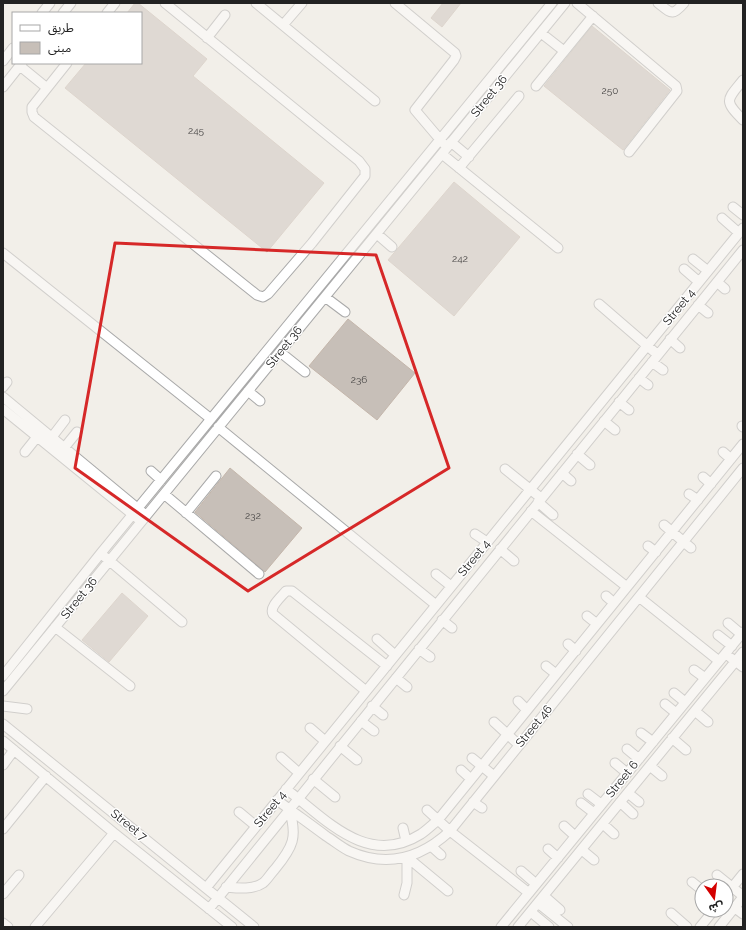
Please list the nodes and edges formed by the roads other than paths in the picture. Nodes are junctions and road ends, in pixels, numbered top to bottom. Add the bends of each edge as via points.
1 (50, 3) edge
2 (72, 3) edge
3 (115, 3) edge
4 (165, 3) edge
5 (256, 3) edge
6 (302, 3) edge
7 (395, 3) edge
8 (552, 3) edge
9 (577, 3) edge
10 (658, 3) edge
11 (684, 3) edge
12 (563, 4) edge
13 (43, 12) edge
14 (64, 12) edge
15 (108, 12) edge
16 (225, 15) dead end
17 (593, 16) junction
18 (283, 26) junction
19 (541, 33) junction
20 (207, 38) junction
21 (12, 49) edge
22 (564, 51) junction
23 (3, 61) edge
24 (21, 64) edge
25 (65, 64) edge
26 (3, 65) edge
27 (12, 75) junction
28 (743, 80) edge
29 (536, 86) dead end
30 (3, 87) edge
31 (47, 88) junction
32 (519, 96) dead end
33 (375, 101) dead end
34 (743, 120) edge
35 (440, 140) junction
36 (447, 148) junction
37 (629, 152) dead end
38 (469, 157) junction
39 (459, 168) junction
40 (733, 207) dead end
41 (743, 215) edge
42 (722, 218) dead end
43 (741, 230) edge
44 (377, 234) junction
45 (392, 247) dead end
46 (558, 248) dead end
47 (3, 253) edge
48 (742, 253) edge
49 (693, 259) dead end
50 (684, 269) dead end
51 (708, 271) junction
52 (699, 282) junction
53 (716, 282) junction
54 (725, 289) dead end
55 (325, 297) junction
56 (599, 304) dead end
57 (698, 305) junction
58 (345, 312) dead end
59 (708, 313) dead end
60 (670, 339) junction
61 (647, 346) junction
62 (680, 348) dead end
63 (280, 352) junction
64 (655, 358) junction
65 (663, 370) dead end
66 (305, 372) dead end
67 (639, 378) junction
68 (648, 385) dead end
69 (248, 391) junction
70 (3, 397) edge
71 (260, 402) dead end
72 (619, 402) junction
73 (3, 409) edge
74 (629, 410) dead end
75 (65, 420) dead end
76 (211, 420) junction
77 (587, 420) junction
78 (604, 421) junction
79 (31, 426) junction
80 (218, 427) junction
81 (598, 429) junction
82 (615, 430) dead end
83 (77, 432) dead end
84 (37, 437) junction
85 (52, 438) junction
86 (743, 444) edge
87 (64, 448) junction
88 (25, 452) dead end
89 (722, 452) dead end
90 (577, 454) junction
91 (729, 462) junction
92 (590, 464) dead end
93 (505, 469) dead end
94 (151, 471) dead end
95 (562, 473) junction
96 (740, 475) edge
97 (216, 476) dead end
98 (703, 477) dead end
99 (161, 480) junction
100 (571, 481) dead end
101 (711, 484) junction
102 (530, 489) junction
103 (164, 494) junction
104 (687, 497) dead end
105 (540, 500) junction
106 (715, 502) junction
107 (695, 503) junction
108 (723, 508) dead end
109 (531, 511) junction
110 (135, 512) junction
111 (186, 513) junction
112 (553, 515) dead end
113 (705, 515) junction
114 (144, 519) junction
115 (712, 522) dead end
116 (664, 526) dead end
117 (672, 532) junction
118 (475, 534) dead end
119 (487, 542) junction
120 (684, 542) junction
121 (648, 546) dead end
122 (691, 548) dead end
123 (500, 549) junction
124 (656, 552) junction
125 (101, 553) junction
126 (110, 561) junction
127 (514, 561) dead end
128 (626, 573) dead end
129 (259, 574) dead end
130 (436, 574) dead end
131 (458, 578) junction
132 (633, 580) junction
133 (451, 586) junction
134 (469, 587) junction
135 (627, 588) junction
136 (606, 596) dead end
137 (639, 597) junction
138 (614, 602) junction
139 (436, 605) junction
140 (586, 616) dead end
141 (442, 620) junction
142 (182, 622) dead end
143 (728, 623) dead end
144 (597, 624) junction
145 (55, 627) junction
146 (452, 628) dead end
147 (742, 633) edge
148 (588, 635) junction
149 (718, 635) dead end
150 (377, 639) dead end
151 (568, 644) dead end
152 (600, 645) junction
153 (732, 646) junction
154 (419, 649) junction
155 (576, 650) junction
156 (743, 652) edge
157 (725, 653) junction
158 (395, 655) junction
159 (430, 657) dead end
160 (719, 661) junction
161 (735, 661) junction
162 (386, 666) junction
163 (546, 666) dead end
164 (743, 667) edge
165 (694, 670) dead end
166 (556, 674) junction
167 (3, 676) edge
168 (396, 678) junction
169 (705, 678) junction
170 (130, 686) dead end
171 (407, 687) dead end
172 (3, 691) edge
173 (366, 691) junction
174 (674, 693) dead end
175 (518, 701) dead end
176 (685, 702) junction
177 (665, 704) dead end
178 (3, 706) edge
179 (372, 706) junction
180 (27, 709) dead end
181 (527, 710) junction
182 (695, 711) junction
183 (676, 713) junction
184 (383, 715) dead end
185 (361, 721) junction
186 (494, 722) dead end
187 (708, 722) dead end
188 (3, 724) edge
189 (310, 728) dead end
190 (374, 731) dead end
191 (641, 732) dead end
192 (507, 735) junction
193 (672, 738) junction
194 (3, 741) edge
195 (325, 741) junction
196 (652, 742) junction
197 (519, 745) junction
198 (340, 746) junction
199 (627, 749) dead end
200 (14, 750) junction
201 (686, 750) dead end
202 (641, 756) junction
203 (281, 757) dead end
204 (472, 758) dead end
205 (357, 760) dead end
206 (615, 763) dead end
207 (652, 764) junction
208 (3, 765) edge
209 (482, 766) junction
210 (460, 770) dead end
211 (299, 773) junction
212 (627, 773) junction
213 (46, 776) junction
214 (662, 776) dead end
215 (495, 778) junction
216 (313, 779) junction
217 (471, 779) junction
218 (496, 788) dead end
219 (286, 789) junction
220 (628, 793) junction
221 (588, 794) dead end
222 (335, 797) dead end
223 (298, 798) junction
224 (277, 800) junction
225 (473, 802) junction
226 (620, 802) junction
227 (639, 802) dead end
228 (580, 803) dead end
229 (601, 804) junction
230 (482, 808) dead end
231 (289, 809) junction
232 (427, 810) dead end
233 (239, 812) dead end
234 (594, 813) junction
235 (633, 814) dead end
236 (438, 820) junction
237 (603, 824) junction
238 (256, 826) junction
239 (564, 826) dead end
240 (403, 828) dead end
241 (3, 829) edge
242 (450, 831) junction
243 (114, 833) junction
244 (614, 834) dead end
245 (575, 836) junction
246 (406, 841) junction
247 (431, 846) junction
248 (548, 849) dead end
249 (582, 850) junction
250 (441, 855) dead end
251 (406, 857) junction
252 (558, 858) junction
253 (594, 860) dead end
254 (521, 871) dead end
255 (743, 874) edge
256 (19, 875) dead end
257 (717, 875) dead end
258 (721, 878) edge
259 (536, 884) junction
260 (734, 885) edge
261 (226, 887) junction
262 (206, 888) junction
263 (734, 889) edge
264 (448, 891) dead end
265 (529, 893) junction
266 (3, 894) edge
267 (404, 895) dead end
268 (218, 897) junction
269 (743, 897) edge
270 (541, 900) junction
271 (735, 908) junction
272 (209, 909) junction
273 (560, 910) dead end
274 (531, 912) junction
275 (671, 912) dead end
276 (743, 914) edge
277 (707, 918) edge
278 (3, 923) edge
279 (8, 927) edge
280 (35, 927) edge
281 (232, 927) edge
282 (254, 927) edge
283 (501, 927) edge
284 (518, 927) edge
285 (549, 927) edge
286 (568, 927) edge
287 (687, 927) edge
288 (700, 927) edge
289 (719, 927) edge

1 - 13 street
2 - 14 street
3 - 15 street
4 - 20 street
5 - 18 street
6 - 18 street
7 - 35 street via 456,56 415,110
8 - 35 street, Street 36
9 - 17 street
10 - 11 street via 672,13
12 - 19 street, Street 36
16 - 20 street
17 - 22 street
17 - 37 street via 677,89
18 - 33 street
19 - 22 street
19 - 36 street, Street 36
20 - 31 street via 359,161 365,169 365,176 268,294 263,296 257,296 34,116 32,107
21 - 23 street
22 - 29 street
24 - 27 street
24 - 31 street
25 - 31 street
26 - 27 street
27 - 30 street
28 - 34 street via 729,97 729,101 730,106
32 - 38 street
35 - 36 street
35 - 76 street, Street 36
36 - 38 street
36 - 39 street
36 - 44 street, Street 36
38 - 39 street
39 - 46 street
40 - 41 street
42 - 43 street
43 - 51 street, Street 4
44 - 45 street
44 - 55 street, Street 36
47 - 76 street
48 - 53 street, Street 4
49 - 51 street
50 - 52 street
51 - 52 street, Street 4
52 - 61 street, Street 4
53 - 54 street
53 - 57 street, Street 4
55 - 58 street
55 - 63 street, Street 36
56 - 61 street
57 - 59 street
57 - 60 street, Street 4
60 - 62 street
60 - 64 street, Street 4
61 - 64 street
61 - 77 street, Street 4
63 - 66 street
63 - 69 street, Street 36
64 - 65 street
64 - 67 street, Street 4
67 - 68 street
67 - 72 street, Street 4
69 - 71 street
69 - 80 street, Street 36
70 - 79 street
72 - 74 street
72 - 78 street, Street 4
73 - 79 street
75 - 85 street
76 - 99 street, Street 36
77 - 81 street
77 - 102 street, Street 4
78 - 81 street, Street 4
78 - 82 street
79 - 84 street
79 - 85 street
80 - 103 street, Street 36
80 - 139 street
81 - 90 street, Street 4
83 - 87 street
84 - 88 street
84 - 110 street
85 - 87 street
86 - 91 street, Street 46
87 - 110 street
89 - 91 street
90 - 92 street
90 - 95 street, Street 4
91 - 96 street
91 - 101 street, Street 46
93 - 102 street
94 - 99 street
95 - 100 street
95 - 105 street, Street 4
96 - 106 street, Street 46
97 - 111 street
98 - 101 street
99 - 110 street, Street 36
101 - 107 street, Street 46
102 - 105 street
102 - 119 street, Street 4
103 - 111 street
103 - 114 street, Street 36
104 - 107 street
105 - 109 street, Street 4
105 - 112 street
106 - 108 street
106 - 113 street, Street 46
107 - 117 street, Street 46
109 - 123 street, Street 4
109 - 135 street
110 - 114 street
110 - 125 street, Street 36
111 - 129 street
113 - 115 street
113 - 120 street, Street 46
114 - 126 street, Street 36
116 - 117 street
117 - 120 street
117 - 124 street, Street 46
118 - 119 street
119 - 131 street, Street 4
120 - 122 street
120 - 137 street, Street 46 via 657,580
121 - 124 street
123 - 127 street
123 - 134 street, Street 4
124 - 132 street, Street 46
125 - 126 street
125 - 167 street, Street 36
126 - 142 street
126 - 145 street, Street 36
128 - 132 street
130 - 133 street
131 - 133 street, Street 4
131 - 134 street
132 - 135 street, Street 46
133 - 139 street, Street 4
134 - 141 street, Street 4
135 - 138 street, Street 46
136 - 138 street
137 - 152 street, Street 46 via 627,618
137 - 160 street
138 - 144 street, Street 46
139 - 158 street, Street 4
140 - 144 street
141 - 146 street
141 - 154 street, Street 4
143 - 147 street
144 - 148 street, Street 46
145 - 170 street
145 - 172 street, Street 36
147 - 153 street, Street 6
148 - 152 street
148 - 155 street, Street 46
149 - 153 street
150 - 158 street
151 - 155 street
152 - 197 street, Street 46 via 596,655 560,701 534,732
153 - 157 street, Street 6
154 - 159 street
154 - 168 street, Street 4
155 - 166 street, Street 46
156 - 161 street, Street 6
157 - 160 street, Street 6
157 - 161 street
158 - 162 street, Street 4
160 - 169 street, Street 6
161 - 164 street
161 - 182 street, Street 6
162 - 173 street, Street 4
162 - 173 street via 292,591 286,591 272,608 273,614
163 - 166 street
165 - 169 street
166 - 181 street, Street 46
168 - 171 street
168 - 179 street, Street 4
169 - 176 street, Street 6
173 - 195 street, Street 4
174 - 176 street
175 - 181 street
176 - 183 street, Street 6
177 - 183 street
178 - 180 street
179 - 184 street
179 - 185 street, Street 4
181 - 192 street, Street 46
182 - 187 street
182 - 193 street, Street 6
183 - 196 street, Street 6
185 - 190 street
185 - 198 street, Street 4
186 - 192 street
188 - 262 street, Street 7
189 - 195 street
191 - 196 street
192 - 197 street
192 - 209 street, Street 46
193 - 201 street
193 - 207 street, Street 6
194 - 200 street, Street 7
195 - 211 street, Street 4
196 - 202 street, Street 6
197 - 215 street, Street 46 via 512,760
198 - 205 street
198 - 216 street, Street 4
199 - 202 street
200 - 208 street
200 - 213 street, Street 7
202 - 207 street
202 - 212 street, Street 6
203 - 211 street
204 - 209 street
206 - 212 street
207 - 214 street
207 - 220 street, Street 6
209 - 215 street
209 - 217 street, Street 46
210 - 217 street
211 - 219 street, Street 4
212 - 229 street, Street 6
213 - 241 street
213 - 243 street, Street 7
215 - 218 street
215 - 225 street, Street 46
216 - 222 street
216 - 223 street, Street 4
217 - 236 street, Street 46
219 - 223 street, Street 46
219 - 224 street, Street 4
220 - 226 street, Street 6
220 - 227 street
221 - 229 street
223 - 231 street, Street 4
223 - 246 street, Street 46 via 351,838 380,845
224 - 231 street, Street 46
224 - 238 street, Street 4
225 - 230 street
225 - 242 street, Street 46
226 - 235 street
226 - 237 street, Street 6
228 - 234 street
229 - 234 street, Street 6
231 - 251 street, Street 46 via 348,851 374,858
231 - 261 street, Street 4
231 - 261 street via 294,832 288,854 263,883 251,887
232 - 236 street
233 - 238 street
234 - 245 street, Street 6
236 - 242 street
236 - 246 street, Street 46 via 422,833
237 - 244 street
237 - 249 street, Street 6
238 - 262 street, Street 4
239 - 245 street
240 - 246 street
242 - 247 street, Street 46
242 - 265 street
243 - 272 street, Street 7
243 - 280 street
245 - 252 street, Street 6
247 - 250 street
247 - 251 street, Street 46
248 - 252 street
249 - 253 street
249 - 270 street, Street 6
251 - 264 street
251 - 267 street
252 - 259 street, Street 6
254 - 259 street
255 - 260 street
256 - 266 street
257 - 258 street
259 - 265 street, Street 6
261 - 268 street, Street 4
262 - 268 street, Street 7
263 - 269 street
265 - 283 street, Street 6
268 - 272 street, Street 4
268 - 282 street, Street 7
269 - 271 street
270 - 273 street
270 - 274 street, Street 6
270 - 286 street
271 - 276 street
271 - 289 street
272 - 281 street, Street 7
274 - 284 street, Street 6
274 - 285 street
275 - 287 street
277 - 288 street
278 - 279 street

